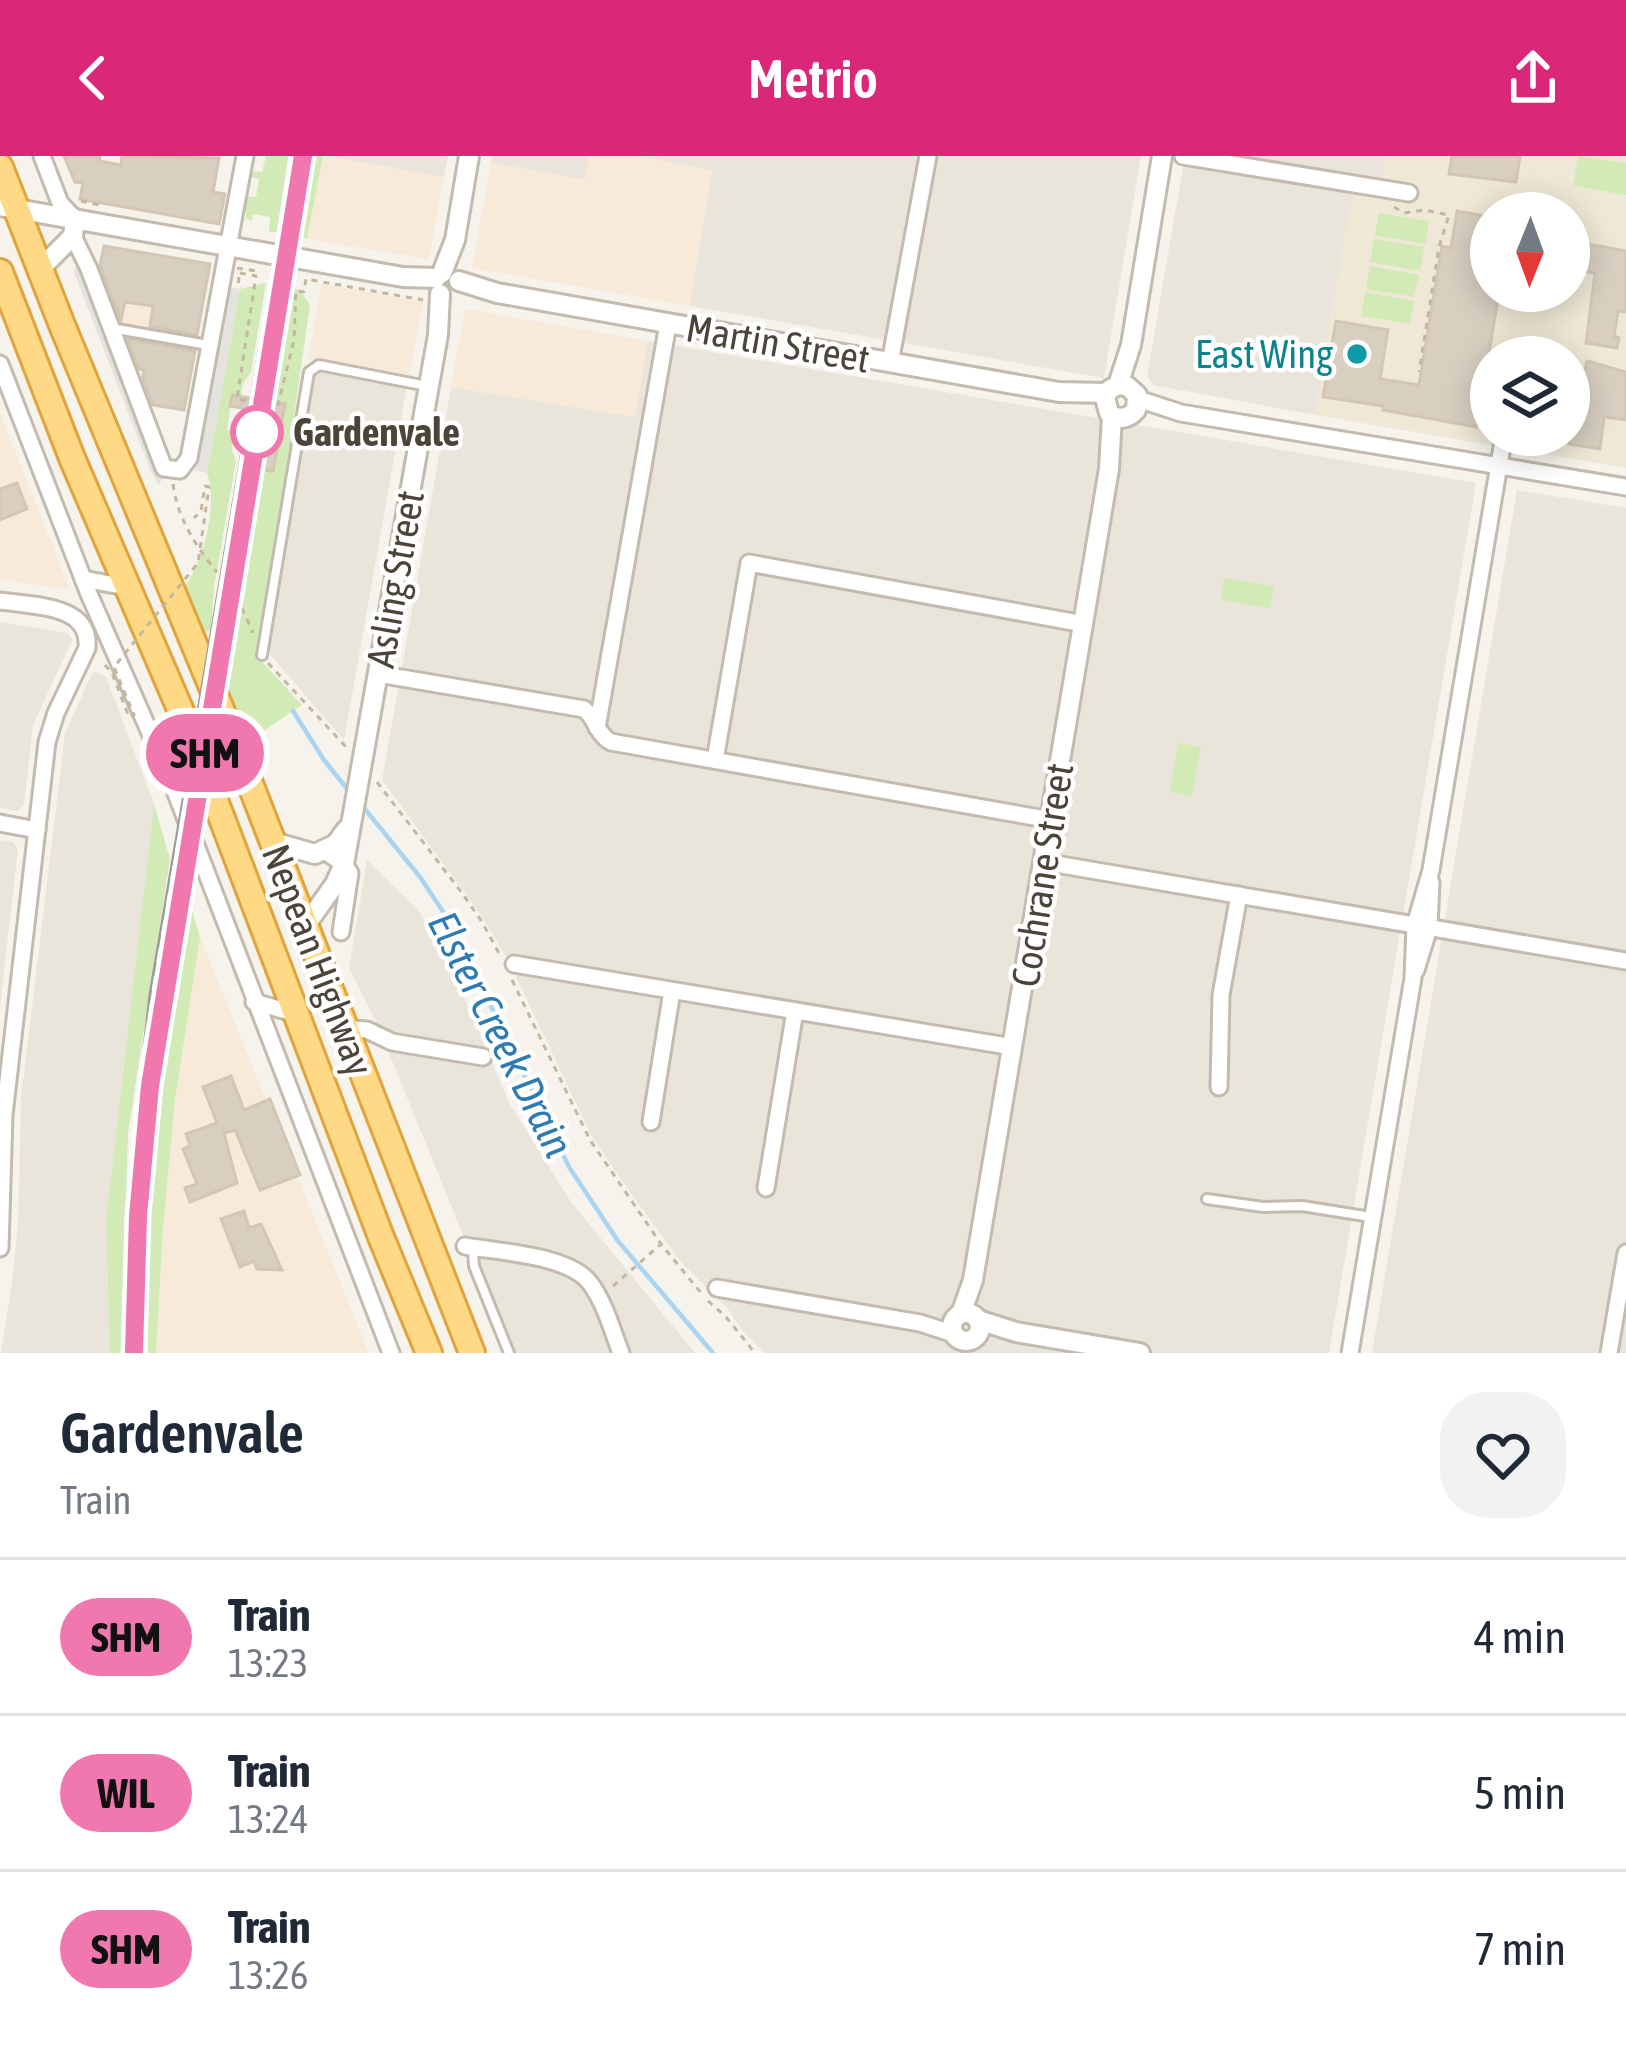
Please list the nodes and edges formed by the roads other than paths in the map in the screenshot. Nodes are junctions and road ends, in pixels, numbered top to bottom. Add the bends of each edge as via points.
1 (42, 156) edge
2 (245, 156) edge
3 (470, 156) edge
4 (928, 156) edge
5 (1162, 156) edge
6 (1184, 156) edge
7 (1267, 163) edge
8 (0, 167) edge
9 (1408, 193) dead end
10 (8, 208) edge
11 (74, 228) junction
12 (235, 266) junction
13 (40, 268) junction
14 (1, 280) edge
15 (445, 286) junction
16 (668, 324) junction
17 (62, 325) junction
18 (111, 328) junction
19 (27, 340) junction
20 (210, 345) junction
21 (890, 363) junction
22 (0, 364) edge
23 (428, 386) junction
24 (1121, 403) junction
25 (54, 409) junction
26 (34, 452) junction
27 (1501, 456) edge
28 (1499, 466) junction
29 (1626, 487) edge
30 (86, 586) junction
31 (125, 587) junction
32 (0, 601) edge
33 (56, 610) junction
34 (1084, 624) junction
35 (87, 640) junction
36 (113, 646) junction
37 (262, 655) road end
38 (378, 674) junction
39 (597, 728) junction
40 (715, 760) junction
41 (1051, 820) junction
42 (351, 823) junction
43 (0, 824) edge
44 (37, 830) junction
45 (273, 842) junction
46 (324, 851) junction
47 (1044, 862) junction
48 (344, 864) junction
49 (1239, 895) junction
50 (305, 926) junction
51 (1422, 926) junction
52 (341, 932) dead end
53 (1626, 961) edge
54 (509, 967) road end
55 (672, 991) junction
56 (334, 999) junction
57 (254, 1003) junction
58 (795, 1011) junction
59 (297, 1014) junction
60 (344, 1028) junction
61 (6, 1033) edge
62 (392, 1042) junction
63 (1013, 1047) junction
64 (355, 1057) junction
65 (483, 1057) dead end
66 (1219, 1087) dead end
67 (335, 1118) junction
68 (651, 1122) dead end
69 (314, 1157) junction
70 (766, 1188) dead end
71 (1207, 1199) dead end
72 (1373, 1217) junction
73 (341, 1225) junction
74 (381, 1237) junction
75 (0, 1242) edge
76 (469, 1246) joint
77 (1626, 1253) edge
78 (717, 1288) dead end
79 (965, 1332) edge
80 (392, 1353) edge
81 (429, 1353) edge
82 (472, 1353) edge
83 (509, 1353) edge
84 (621, 1353) edge
85 (1140, 1353) edge
86 (1350, 1353) edge
87 (1609, 1353) edge

1 - 11 street
2 - 12 street
3 - 15 street, Asling Street
4 - 21 street
5 - 24 street, Cochrane Street
6 - 7 street
7 - 9 street
8 - 10 highway, Nepean Highway
10 - 11 street, Martin Street
10 - 13 highway, Nepean Highway
11 - 12 street, Martin Street
11 - 13 street
11 - 18 street
12 - 15 street, Martin Street
12 - 20 street
13 - 17 highway, Nepean Highway
14 - 19 highway, Nepean Highway
15 - 16 street, Martin Street
15 - 23 street, Asling Street
16 - 21 street, Martin Street
16 - 39 street
17 - 19 highway
17 - 45 highway, Nepean Highway
18 - 20 lane
18 - 20 street via 164,468 172,470 189,458
19 - 25 highway, Nepean Highway
21 - 24 street, Martin Street
22 - 26 street
23 - 37 lane via 319,365 309,372
23 - 38 street, Asling Street
24 - 28 street, Martin Street
24 - 34 street, Cochrane Street
25 - 26 street
25 - 31 highway, Nepean Highway
26 - 30 street
27 - 28 street
28 - 29 street, Martin Street
28 - 51 street
30 - 31 street
30 - 33 street via 71,607
30 - 36 street
31 - 59 highway, Nepean Highway
32 - 33 street
33 - 35 street via 79,619
34 - 40 street via 749,563
34 - 41 street, Cochrane Street
35 - 36 street
35 - 44 street via 50,728
36 - 57 street
38 - 39 street via 584,709
38 - 42 street, Asling Street
39 - 40 street via 610,742
40 - 41 street
41 - 47 street, Cochrane Street
42 - 46 street
42 - 48 street, Asling Street
43 - 44 street
44 - 61 street
45 - 46 street via 306,854
45 - 50 highway, Nepean Highway
46 - 48 street
47 - 49 street
47 - 63 street, Cochrane Street
48 - 50 street, Asling Street
48 - 52 street, Asling Street via 351,876
49 - 51 street
49 - 66 street via 1221,994
50 - 56 highway, Nepean Highway
51 - 53 street
51 - 72 street
54 - 55 street
55 - 58 street
55 - 68 street
56 - 59 highway
56 - 60 highway, Nepean Highway
57 - 59 street
57 - 69 street
58 - 63 street
58 - 70 street
59 - 67 highway, Nepean Highway
60 - 62 street
60 - 64 highway, Nepean Highway
61 - 75 street
62 - 64 street
62 - 65 street
63 - 79 street, Cochrane Street
64 - 82 highway, Nepean Highway
67 - 69 street
67 - 74 highway, Nepean Highway
69 - 73 street
71 - 72 lane
72 - 86 street
73 - 74 street
73 - 80 street
74 - 81 highway, Nepean Highway
76 - 83 lane
76 - 84 street via 578,1271 593,1286
77 - 87 street
78 - 79 street
79 - 85 street via 1016,1332

